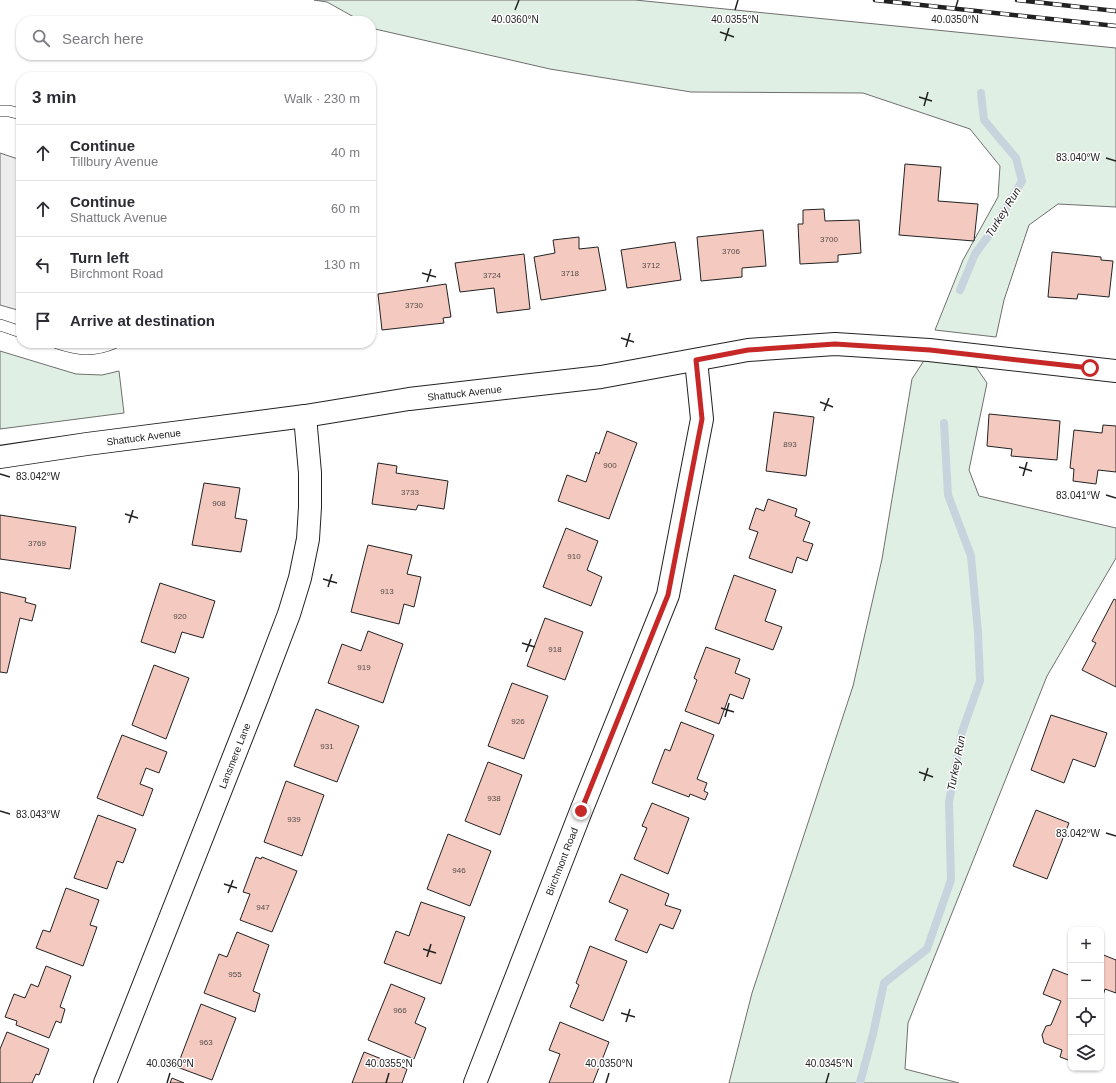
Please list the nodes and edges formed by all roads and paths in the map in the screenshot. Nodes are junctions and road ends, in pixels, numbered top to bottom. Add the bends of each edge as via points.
1 (0, 111) edge
2 (16, 113) edge
3 (0, 325) edge
4 (16, 330) edge
5 (76, 348) edge
6 (102, 348) edge
7 (696, 360) junction
8 (1116, 370) edge
9 (305, 416) junction
10 (0, 457) edge
11 (105, 1083) edge
12 (475, 1083) edge

1 - 2 lane
3 - 4 lane
5 - 6 lane
7 - 8 street, Shattuck Avenue via 748,350 835,344 930,350
7 - 9 street, Shattuck Avenue via 601,377 409,400
7 - 12 street, Birchmont Road via 702,419 668,595
9 - 10 street, Shattuck Avenue
9 - 11 street, Lansmere Lane via 310,507 308,539 300,578 289,614

